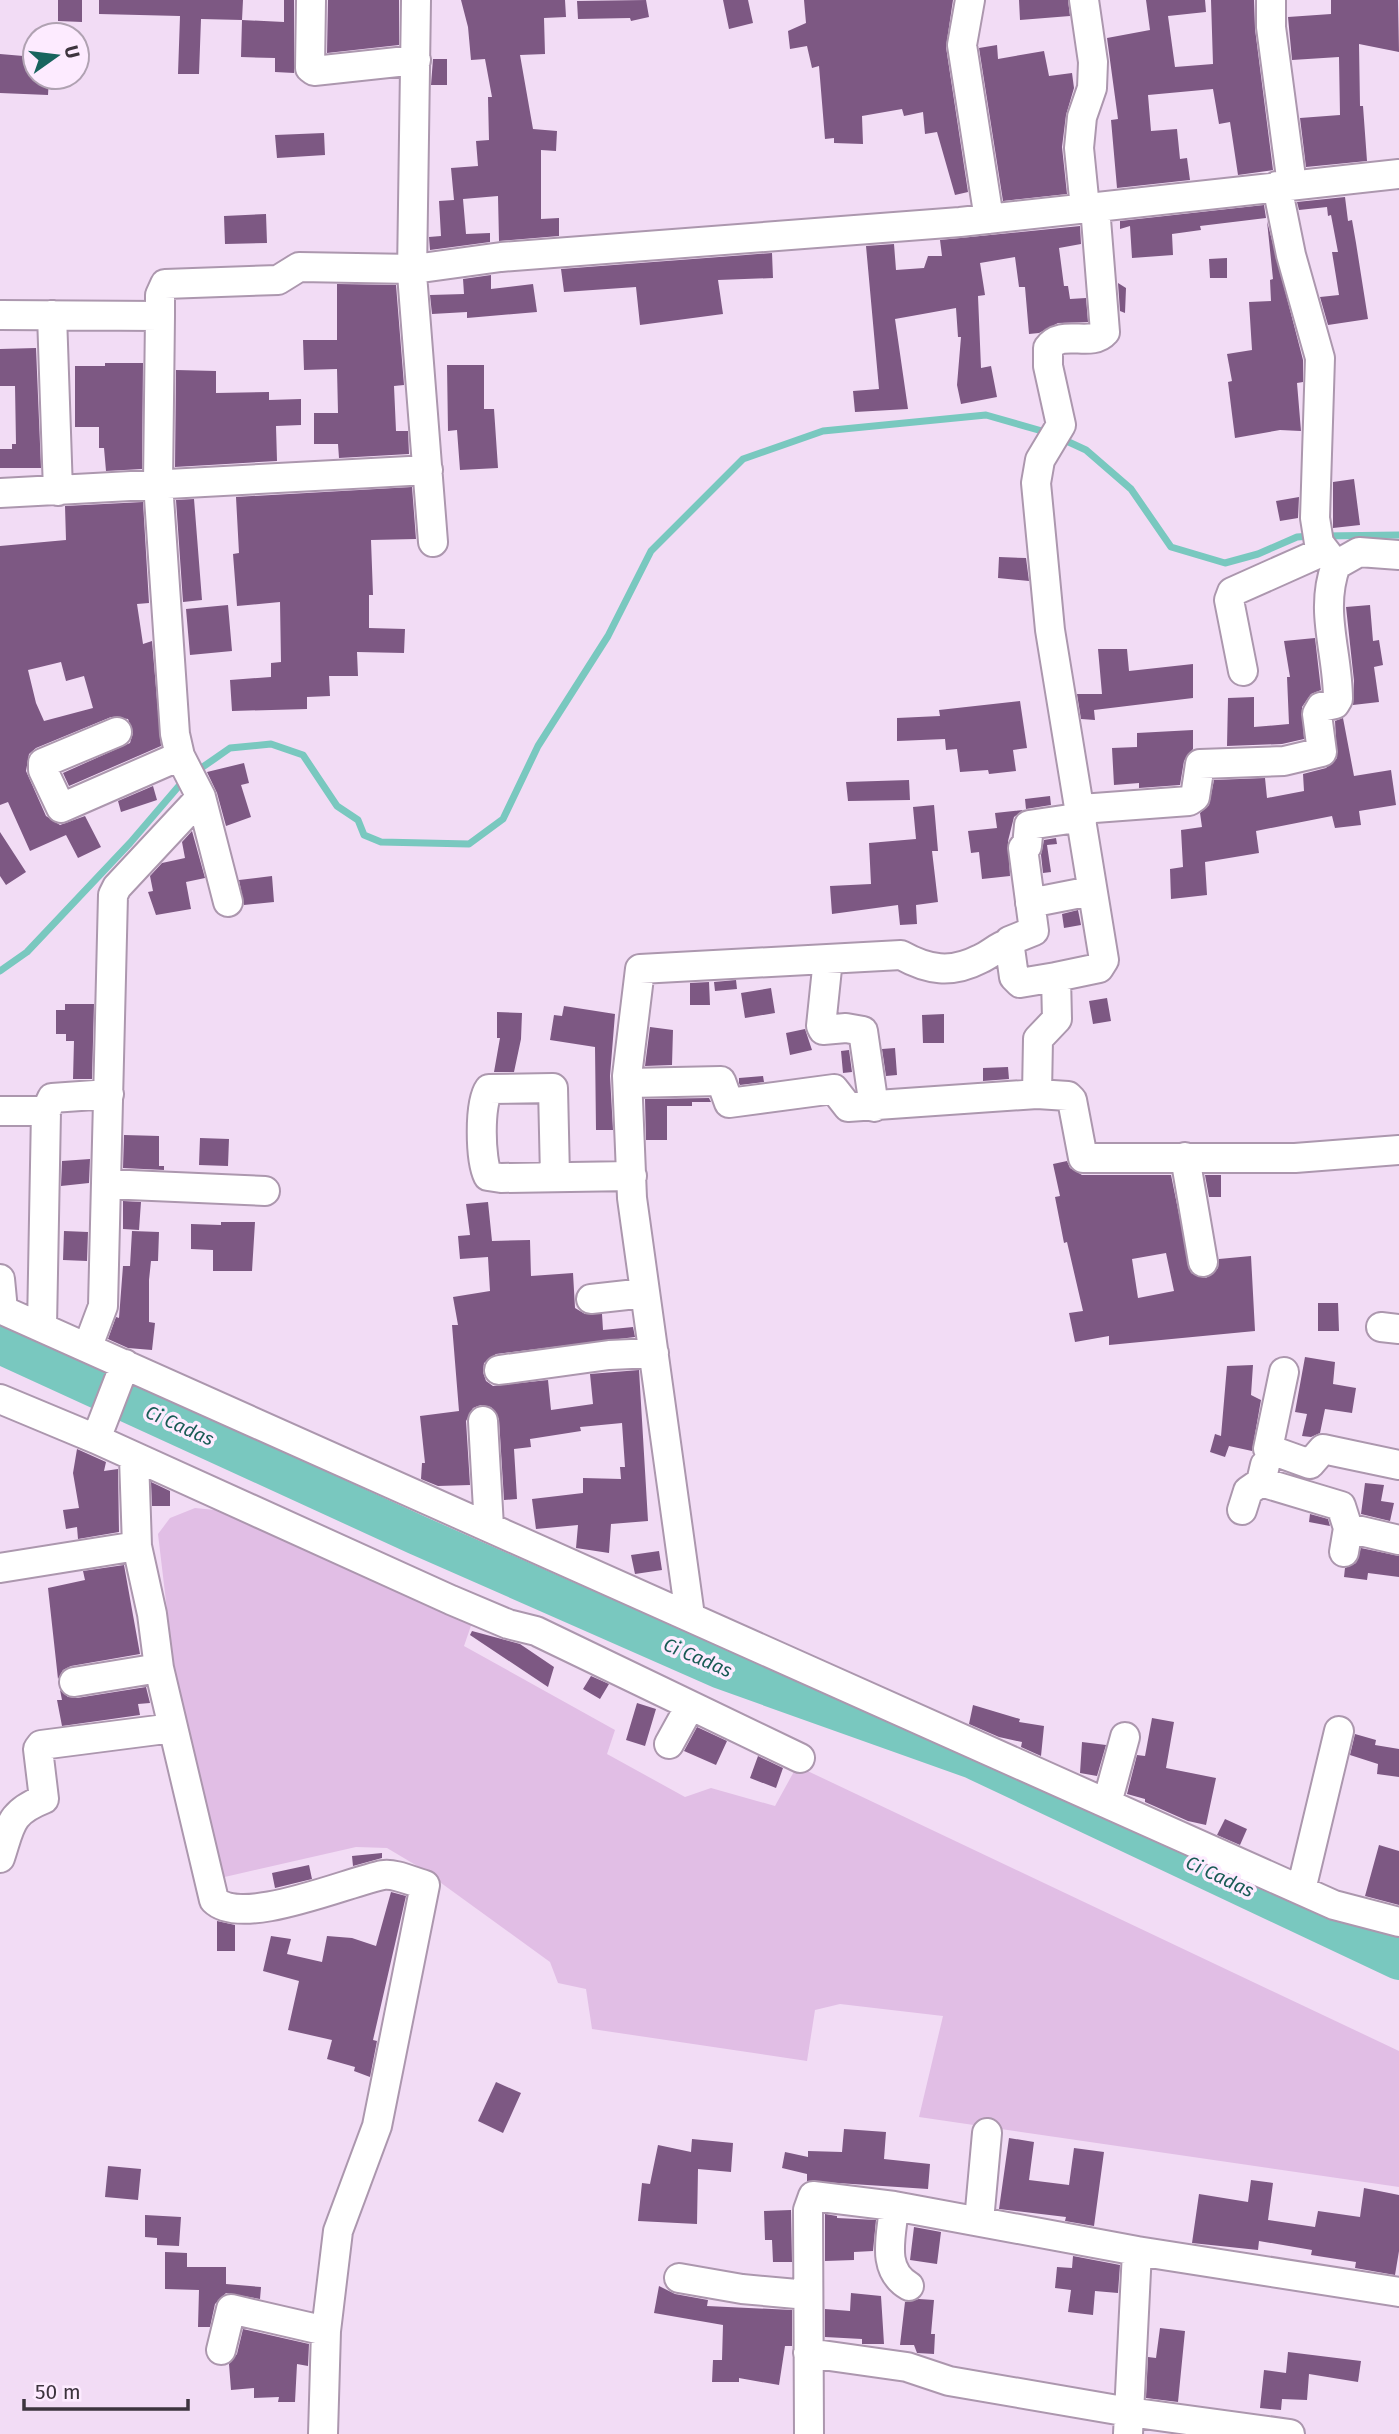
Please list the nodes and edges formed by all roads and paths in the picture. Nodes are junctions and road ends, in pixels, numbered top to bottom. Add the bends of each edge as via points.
1 (311, 0) edge
2 (416, 0) edge
3 (970, 0) edge
4 (1084, 0) edge
5 (1271, 0) edge
6 (416, 60) junction
7 (1399, 174) edge
8 (1284, 186) junction
9 (1090, 208) junction
10 (989, 219) junction
11 (414, 269) junction
12 (0, 315) edge
13 (52, 315) junction
14 (160, 316) junction
15 (428, 470) junction
16 (158, 483) junction
17 (58, 491) junction
18 (0, 493) edge
19 (433, 542) dead end
20 (1324, 547) junction
21 (1399, 555) edge
22 (1243, 671) dead end
23 (117, 732) dead end
24 (181, 759) junction
25 (199, 793) junction
26 (1082, 813) junction
27 (1091, 891) junction
28 (229, 902) dead end
29 (1030, 903) junction
30 (1009, 943) junction
31 (828, 959) junction
32 (1056, 977) junction
33 (629, 1083) junction
34 (109, 1094) junction
35 (1037, 1094) junction
36 (874, 1107) junction
37 (0, 1111) edge
38 (46, 1111) junction
39 (1399, 1150) edge
40 (1185, 1157) junction
41 (632, 1176) junction
42 (555, 1177) dead end
43 (106, 1184) junction
44 (265, 1191) dead end
45 (1203, 1262) dead end
46 (0, 1279) edge
47 (645, 1293) junction
48 (591, 1299) dead end
49 (2, 1309) edge
50 (41, 1327) junction
51 (88, 1346) junction
52 (654, 1353) junction
53 (123, 1369) junction
54 (499, 1370) dead end
55 (1284, 1372) dead end
56 (0, 1399) edge
57 (483, 1421) dead end
58 (98, 1434) junction
59 (1268, 1449) junction
60 (134, 1458) junction
61 (1399, 1465) edge
62 (1261, 1482) junction
63 (1242, 1510) dead end
64 (489, 1527) junction
65 (1399, 1540) edge
66 (137, 1546) junction
67 (0, 1568) edge
68 (690, 1616) junction
69 (159, 1668) junction
70 (74, 1682) dead end
71 (690, 1706) junction
72 (173, 1728) junction
73 (1339, 1731) dead end
74 (1125, 1737) dead end
75 (669, 1744) dead end
76 (800, 1758) dead end
77 (1107, 1804) junction
78 (0, 1858) edge
79 (1301, 1890) junction
80 (1399, 1922) edge
81 (986, 2133) dead end
82 (894, 2206) junction
83 (979, 2221) junction
84 (1137, 2251) junction
85 (680, 2277) dead end
86 (909, 2286) dead end
87 (1399, 2292) edge
88 (808, 2295) junction
89 (326, 2331) junction
90 (220, 2350) dead end
91 (808, 2353) junction
92 (1129, 2423) edge
93 (323, 2434) edge
94 (809, 2434) edge
95 (1290, 2434) edge

1 - 6 street via 310,68 314,71
2 - 6 street
3 - 10 street via 962,45
4 - 9 street via 1093,62 1079,148
5 - 8 street
6 - 11 street
7 - 8 street
8 - 9 street
8 - 20 street via 1291,255 1320,358 1314,502
9 - 10 street
9 - 26 street via 1105,332 1097,337 1060,338 1048,348 1060,418 1036,470 1050,630
10 - 11 street via 501,257
11 - 14 street via 299,267 278,281 169,283 161,289
11 - 15 street
12 - 13 street
13 - 14 street
13 - 17 street
14 - 16 street
15 - 16 street
15 - 19 street
16 - 17 street
16 - 24 street via 172,704
17 - 18 street
20 - 21 street
20 - 22 street via 1233,592 1229,600
20 - 26 street via 1338,699 1317,714 1322,752 1284,761 1200,764 1195,797 1189,801
23 - 24 street via 43,763 61,808
24 - 25 street
25 - 28 street
25 - 34 street via 114,890
26 - 27 street
26 - 29 street via 1027,828 1028,844 1022,852
27 - 29 street
27 - 32 street via 1103,964
29 - 30 street via 1034,932
30 - 31 street via 982,959 936,969 918,966 901,955
30 - 32 street via 1017,982
31 - 33 street via 643,967 638,974 629,1046
31 - 36 street via 821,1026 823,1030 863,1031
32 - 35 street via 1057,1019 1038,1039
33 - 36 street via 721,1081 729,1103 834,1089 845,1106
33 - 41 street
34 - 38 street via 52,1098
34 - 43 street
35 - 36 street
35 - 40 street via 1072,1100 1083,1158
37 - 38 street
38 - 50 street
39 - 40 street via 1295,1158
40 - 45 street
41 - 42 street
41 - 47 street
43 - 44 street
43 - 51 street via 103,1306
46 - 49 street
47 - 48 street
47 - 52 street
49 - 50 street
50 - 51 street
51 - 53 street
52 - 54 street
52 - 68 street
53 - 58 street
53 - 64 street
55 - 59 street
56 - 58 street
57 - 64 street
58 - 60 street
59 - 61 street via 1310,1464 1323,1448
59 - 62 street
60 - 66 street
60 - 71 street via 451,1600 536,1631
62 - 63 street via 1248,1491
62 - 65 street via 1338,1504 1346,1540
64 - 68 street
66 - 67 street
66 - 69 street
68 - 77 street
69 - 70 street
69 - 72 street
71 - 75 street
71 - 76 street
72 - 78 street via 41,1745 44,1799 21,1809 4,1838
72 - 89 street via 212,1892 219,1905 265,1908 386,1874 425,1885 377,2126 338,2231
73 - 79 street
74 - 77 street
77 - 79 street
79 - 80 street via 1334,1905
81 - 83 street
82 - 83 street
82 - 86 street via 892,2270
82 - 88 street via 820,2195 811,2198
83 - 84 street
84 - 87 street
84 - 92 street
85 - 88 street
88 - 91 street
89 - 90 street via 231,2309
89 - 93 street
91 - 92 street via 907,2367
91 - 94 street
92 - 95 street

